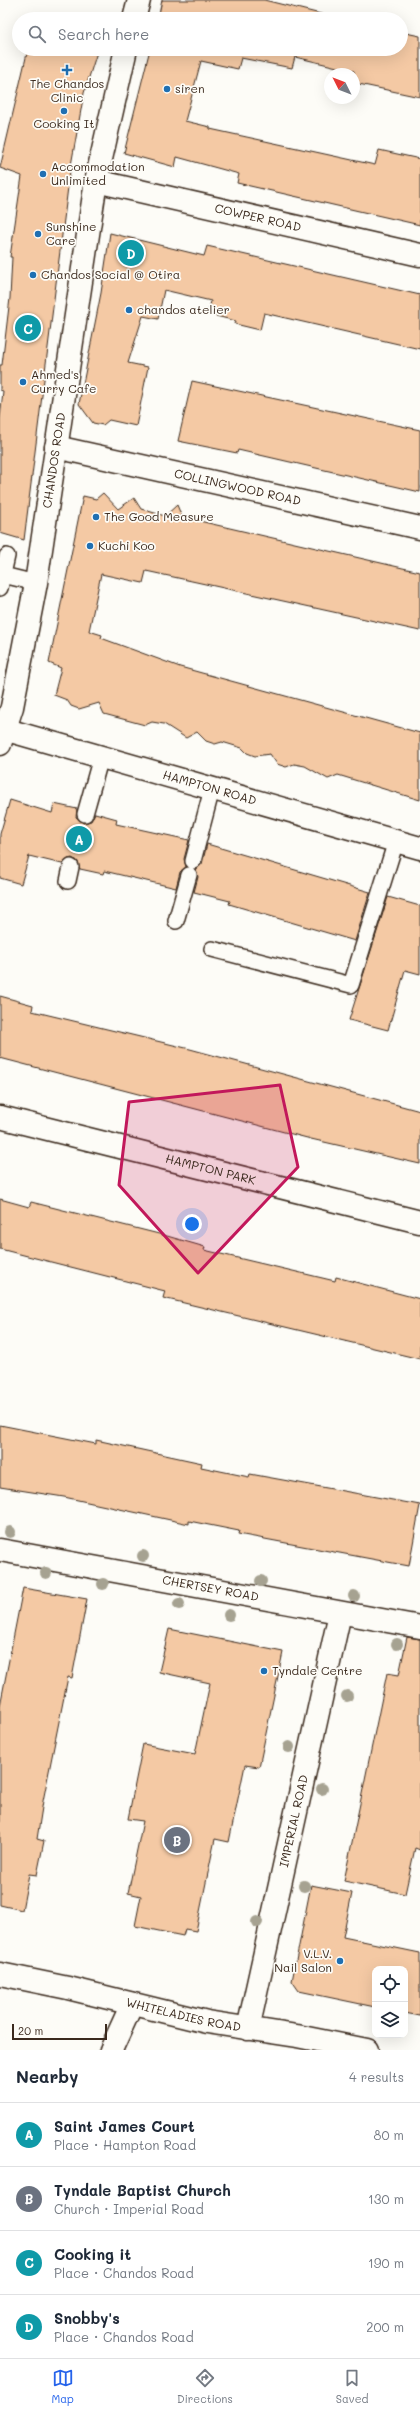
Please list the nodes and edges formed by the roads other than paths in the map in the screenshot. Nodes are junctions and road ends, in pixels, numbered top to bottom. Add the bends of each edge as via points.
1 (139, 0) edge
2 (136, 12) edge
3 (124, 56) edge
4 (96, 181) junction
5 (420, 254) edge
6 (56, 447) junction
7 (420, 528) edge
8 (7, 556) dead end
9 (2, 582) edge
10 (36, 583) junction
11 (2, 734) edge
12 (101, 757) junction
13 (212, 789) junction
14 (85, 814) dead end
15 (396, 841) junction
16 (420, 848) edge
17 (193, 861) dead end
18 (189, 875) dead end
19 (176, 921) dead end
20 (212, 949) dead end
21 (0, 1118) edge
22 (420, 1222) edge
23 (0, 1550) edge
24 (340, 1613) junction
25 (420, 1628) edge
26 (0, 1974) edge
27 (132, 2004) junction
28 (248, 2029) junction
29 (296, 2043) edge
30 (111, 2050) edge
31 (367, 2050) edge

1 - 2 street
3 - 4 street, CHANDOS ROAD
4 - 5 street, COWPER ROAD
4 - 6 street, CHANDOS ROAD
6 - 7 street, COLLINGWOOD ROAD
6 - 10 street, CHANDOS ROAD
8 - 9 lane
9 - 10 lane
10 - 11 street, CHANDOS ROAD
11 - 12 street, HAMPTON ROAD
12 - 13 street, HAMPTON ROAD
12 - 14 lane
13 - 15 street, HAMPTON ROAD
13 - 17 lane
15 - 16 street, HAMPTON ROAD
15 - 20 lane via 351,985
18 - 19 lane
21 - 22 street, HAMPTON PARK
23 - 24 street, CHERTSEY ROAD
24 - 25 street, CHERTSEY ROAD
24 - 28 street, IMPERIAL ROAD
26 - 27 street, WHITELADIES ROAD
27 - 28 street, WHITELADIES ROAD
27 - 30 street
28 - 29 street, WHITELADIES ROAD
29 - 31 street, WHITELADIES ROAD

